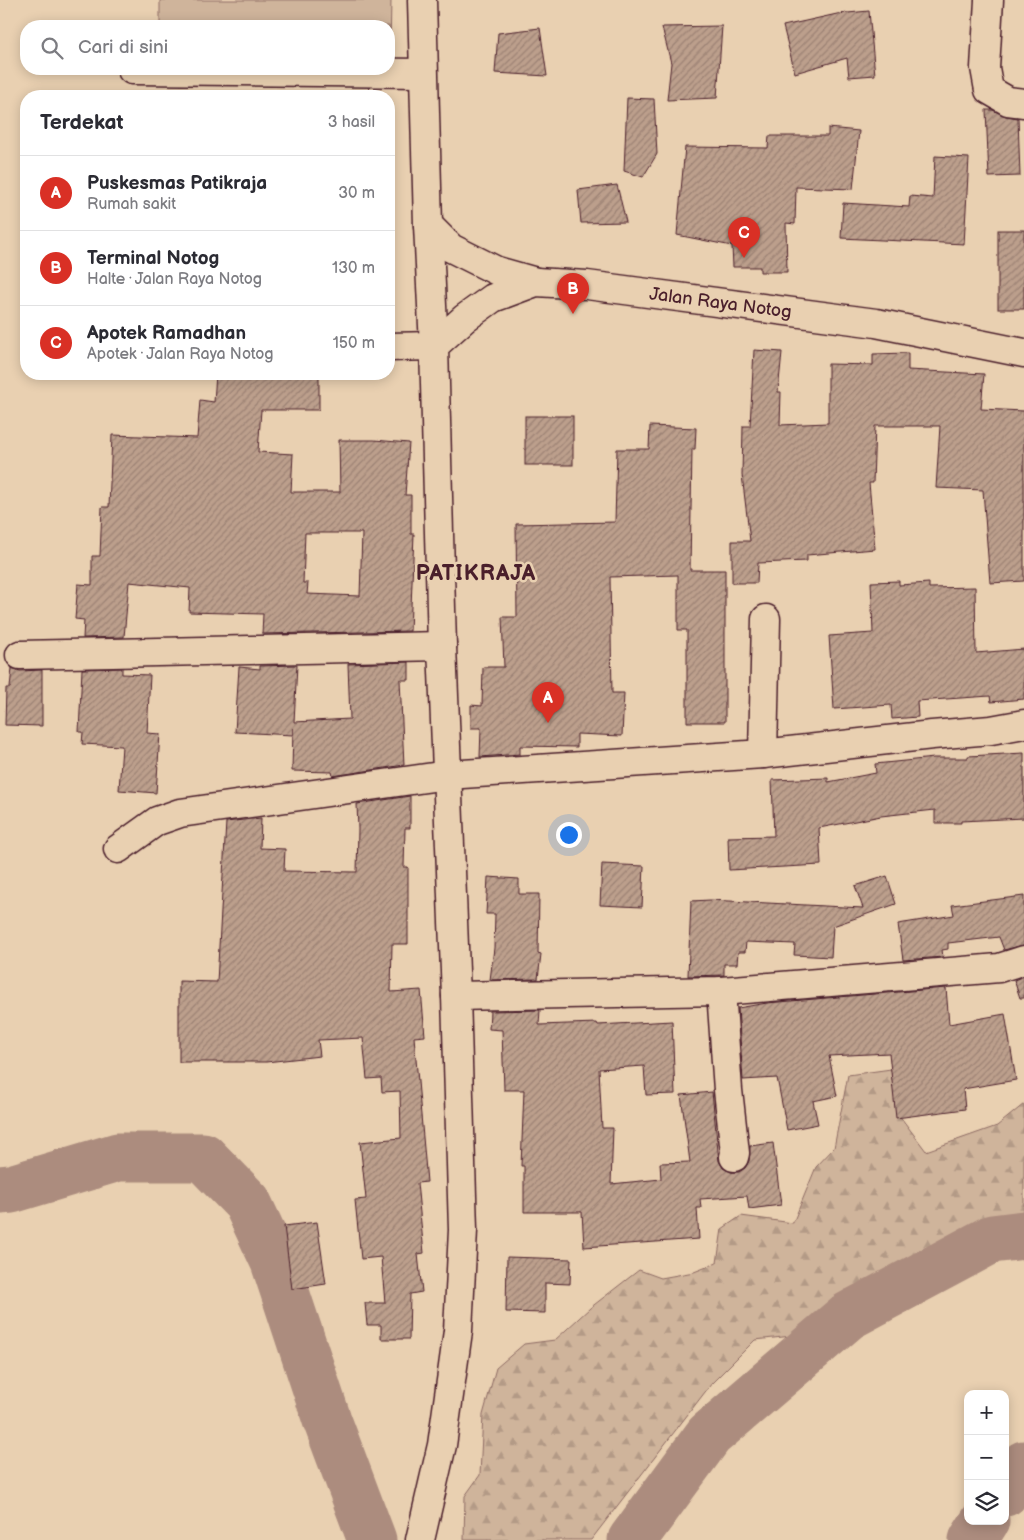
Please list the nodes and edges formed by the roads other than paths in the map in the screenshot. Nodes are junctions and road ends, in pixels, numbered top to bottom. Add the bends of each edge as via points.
1 (422, 0) edge
2 (989, 0) edge
3 (395, 73) edge
4 (424, 73) junction
5 (1024, 103) edge
6 (428, 224) junction
7 (536, 282) junction
8 (434, 346) junction
9 (395, 347) edge
10 (1024, 353) edge
11 (766, 619) dead end
12 (442, 646) junction
13 (20, 656) dead end
14 (1024, 724) edge
15 (763, 754) junction
16 (447, 775) junction
17 (118, 849) dead end
18 (1024, 960) edge
19 (721, 991) junction
20 (456, 996) junction
21 (734, 1158) dead end
22 (420, 1540) edge

1 - 4 main road
2 - 5 main road via 985,68 989,90 1008,101
3 - 4 main road
4 - 6 main road
6 - 7 main road via 451,248 497,271
6 - 8 main road
7 - 8 main road, Jalan Raya Notog via 493,298
7 - 10 main road, Jalan Raya Notog via 587,285 876,323
8 - 9 main road
8 - 12 main road
11 - 15 main road
12 - 13 main road
12 - 16 main road
14 - 15 main road
15 - 16 main road
16 - 17 main road via 180,813 157,821
16 - 20 main road
18 - 19 main road via 1000,968
19 - 20 main road
19 - 21 main road
20 - 22 main road via 463,1230 458,1331 442,1445

